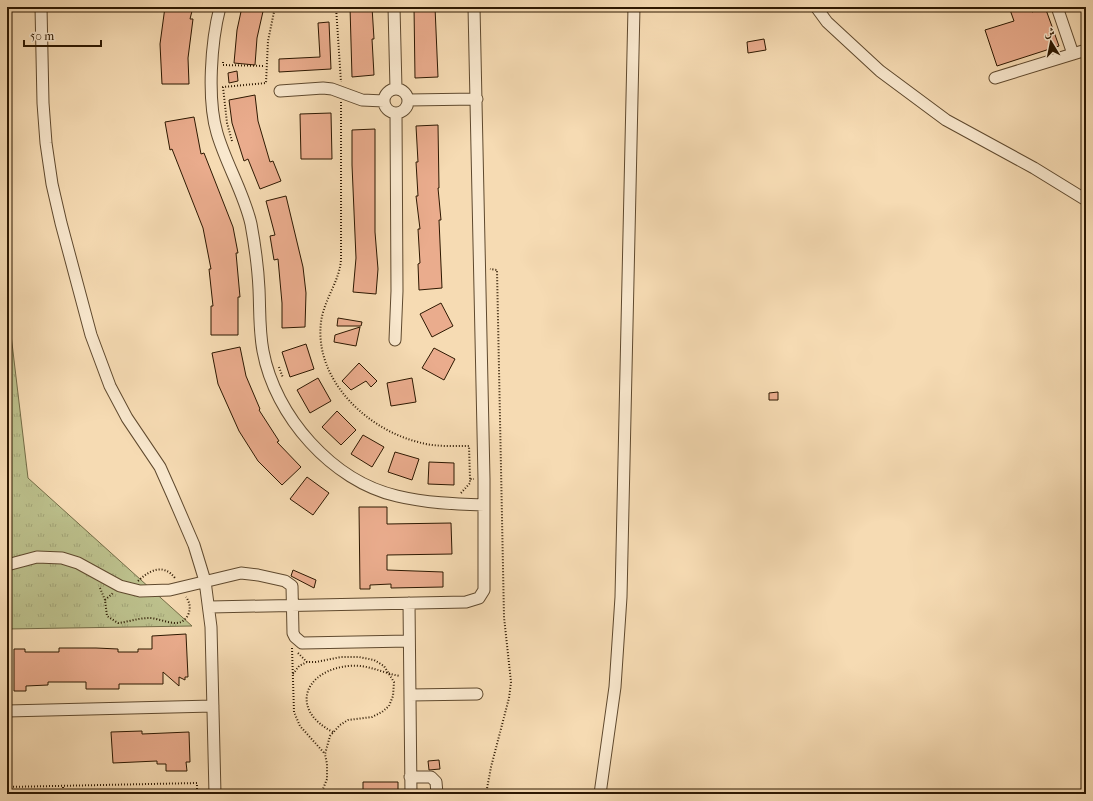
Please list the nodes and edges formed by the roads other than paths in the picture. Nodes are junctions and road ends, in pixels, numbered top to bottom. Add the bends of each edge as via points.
1 (41, 7) edge
2 (220, 7) edge
3 (394, 7) edge
4 (474, 7) edge
5 (634, 7) edge
6 (816, 7) edge
7 (1057, 7) edge
8 (1086, 50) edge
9 (1072, 54) junction
10 (995, 78) dead end
11 (396, 89) junction
12 (280, 91) dead end
13 (408, 100) junction
14 (477, 100) junction
15 (384, 101) junction
16 (396, 113) junction
17 (1086, 200) edge
18 (395, 340) dead end
19 (484, 505) junction
20 (7, 565) edge
21 (205, 581) junction
22 (409, 603) junction
23 (293, 604) junction
24 (210, 607) junction
25 (409, 641) junction
26 (477, 694) dead end
27 (410, 695) junction
28 (213, 706) junction
29 (7, 711) edge
30 (410, 777) junction
31 (214, 794) edge
32 (411, 794) edge
33 (437, 794) edge
34 (600, 794) edge

1 - 21 street via 43,103 52,184 91,335 110,386 127,418 153,456 172,494 194,545
2 - 19 street via 214,50 212,110 217,133 250,223 256,254 262,349 267,370 277,393 306,440 358,481 396,496 432,502
3 - 11 street
4 - 14 street
5 - 34 street via 621,597 615,687
6 - 17 street via 827,22 880,71 946,120
7 - 9 street
8 - 9 street
9 - 10 street
11 - 13 street via 404,92
11 - 15 street via 387,92
12 - 15 street via 323,88 362,100
13 - 14 street
13 - 16 street via 405,109
14 - 19 street
15 - 16 street via 388,110
16 - 18 street
19 - 22 street via 485,586 482,594 470,601
20 - 21 street via 37,557 62,558 78,563 120,586 140,591 170,590
21 - 23 street via 241,573 258,574 285,581 292,586
21 - 24 street
22 - 23 street
22 - 25 street
23 - 24 street
23 - 25 street via 294,633 298,640 307,643
24 - 28 street
25 - 27 street
26 - 27 street
27 - 30 street
28 - 29 street
28 - 31 street
30 - 32 street
30 - 33 street via 431,777 436,782

